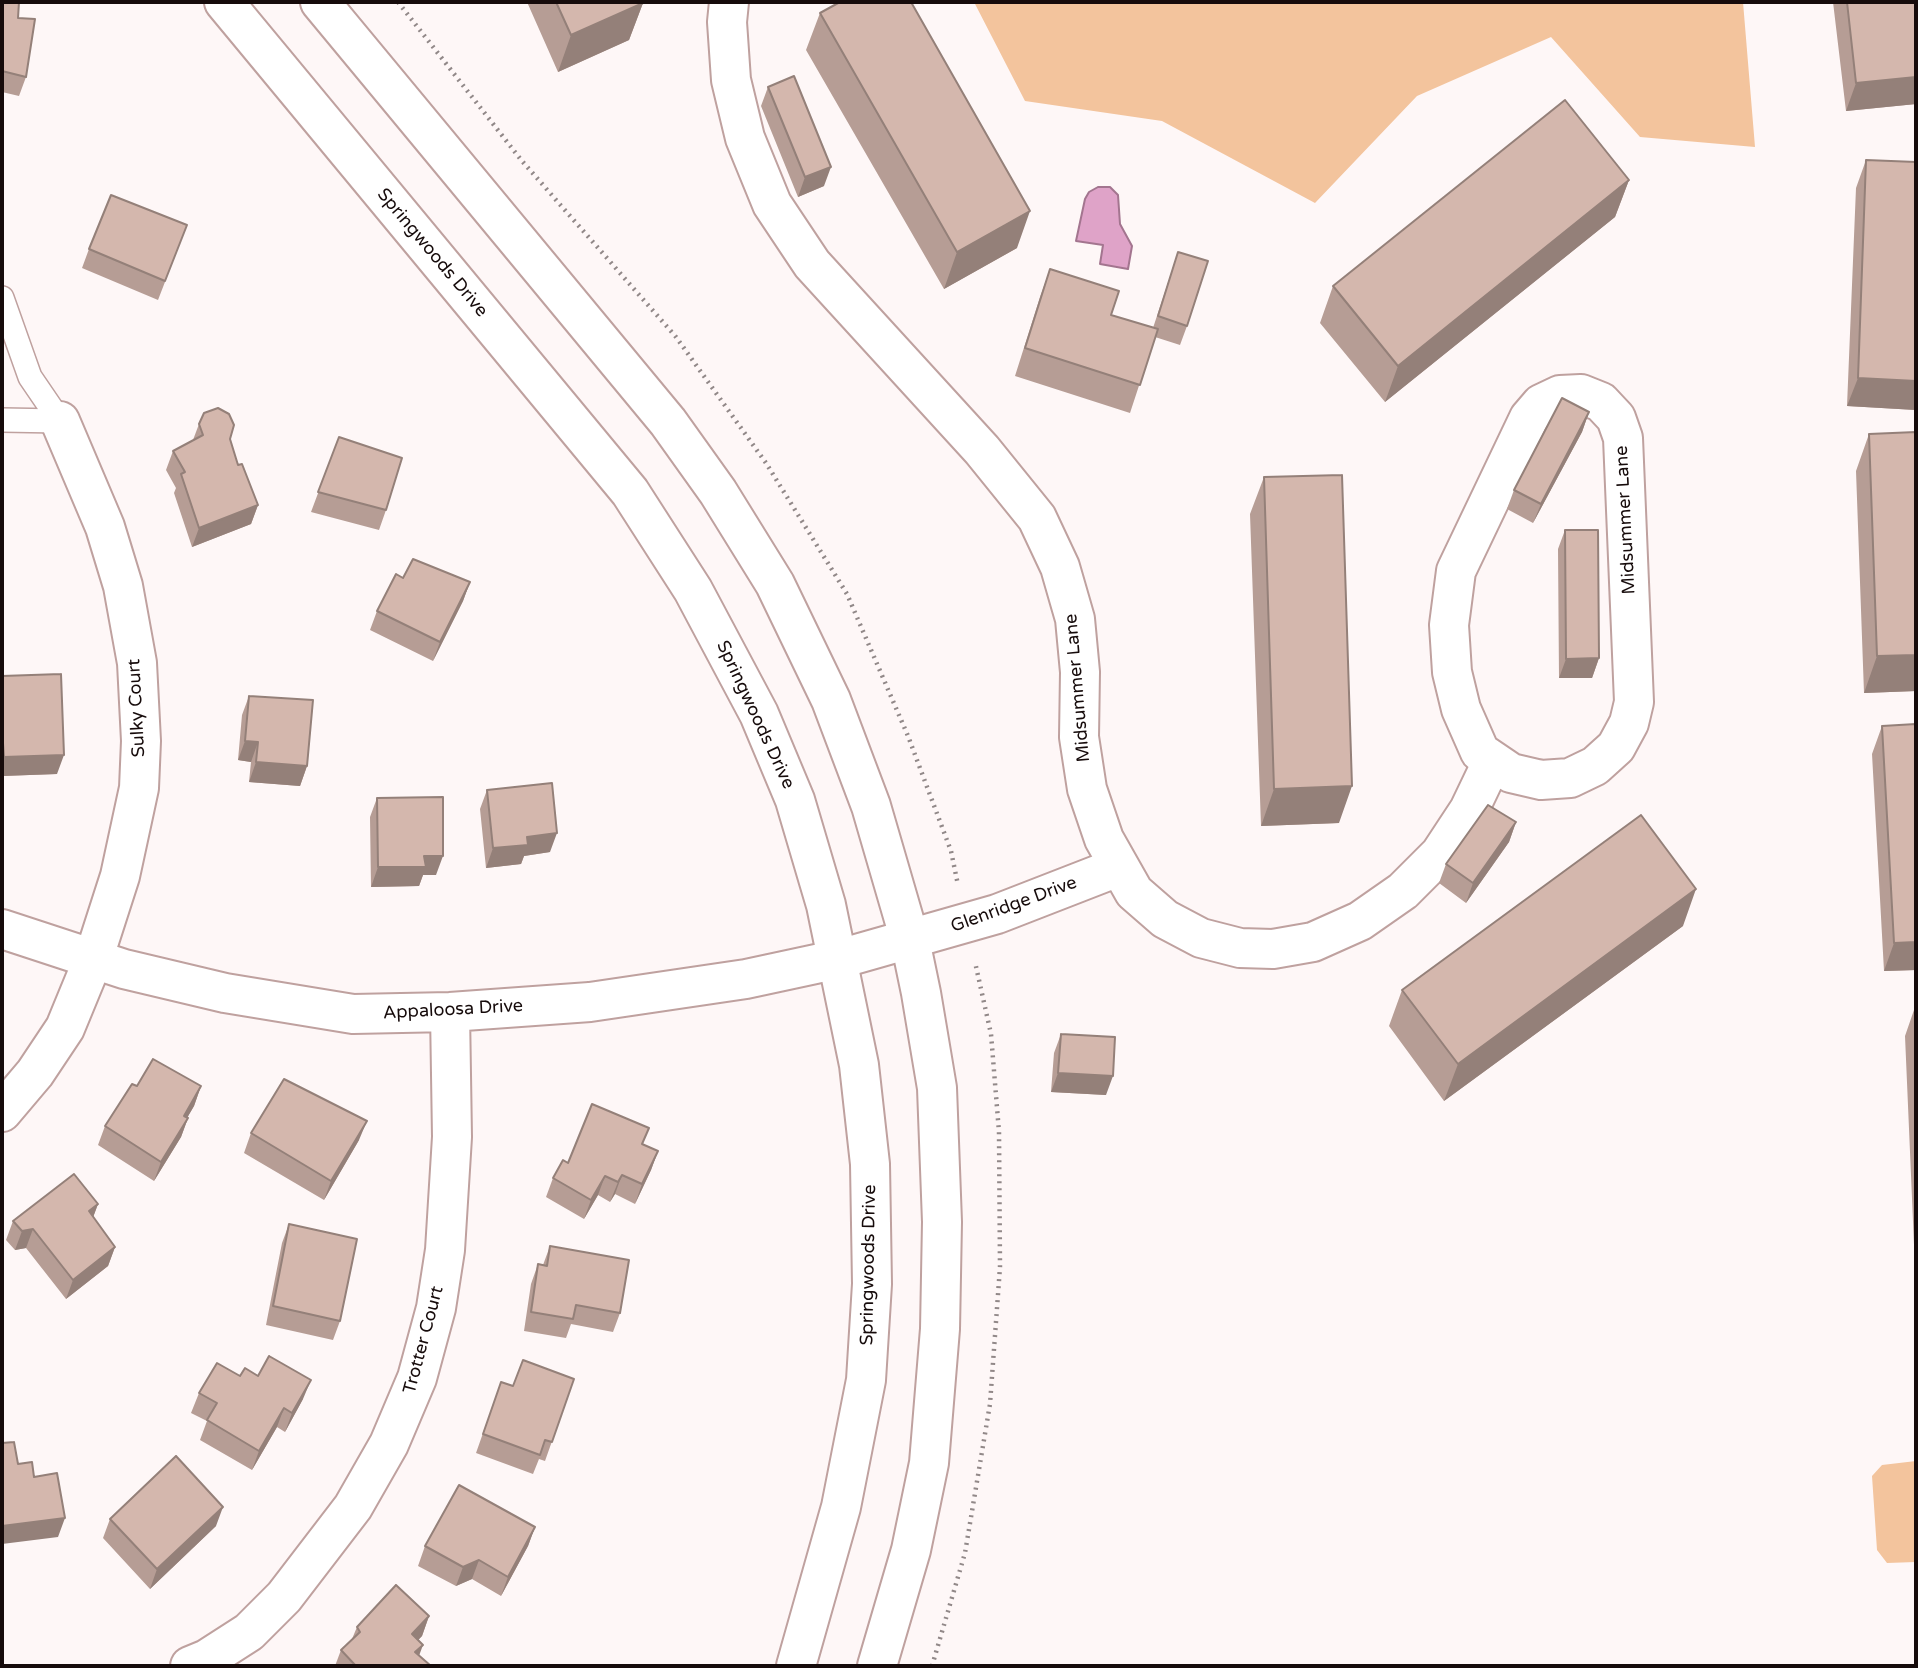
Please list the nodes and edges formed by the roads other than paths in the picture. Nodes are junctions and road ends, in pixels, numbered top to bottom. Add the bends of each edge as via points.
1 (224, 2) edge
2 (320, 2) edge
3 (729, 2) edge
4 (2, 299) edge
5 (2, 420) edge
6 (60, 421) junction
7 (1492, 762) junction
8 (1118, 867) junction
9 (2, 929) edge
10 (910, 940) junction
11 (839, 959) junction
12 (93, 960) junction
13 (450, 1012) junction
14 (2, 1112) edge
15 (190, 1666) edge
16 (796, 1666) edge
17 (877, 1666) edge

1 - 11 street, Springwoods Drive via 630,492 693,590 759,714 795,800
2 - 10 street via 667,422 718,492 775,584 831,700 871,806
3 - 8 street, Midsummer Lane via 731,80 745,138 772,204 812,264 982,450 1037,518 1060,566 1075,619 1079,737 1087,789
4 - 6 lane, Sulky Court via 30,377
5 - 6 lane
6 - 12 street, Sulky Court via 105,527 123,586 137,676 141,741 139,788 120,876
7 - 7 street, Midsummer Lane via 1475,742 1452,672 1449,625 1456,570 1529,418 1541,404 1560,395 1581,394 1601,402 1616,418 1623,438 1634,702 1629,723 1616,747 1570,778 1541,780 1511,773
7 - 8 street, Midsummer Lane via 1469,810 1413,881 1360,921 1312,942 1273,949 1240,948 1200,938 1165,919 1134,892
8 - 10 street, Glenridge Drive via 997,914
9 - 12 street, Appaloosa Drive
10 - 11 street, Appaloosa Drive
10 - 17 street via 937,1088 940,1329 929,1463 911,1550
11 - 13 street, Appaloosa Drive via 746,979 590,1002
11 - 16 street, Springwoods Drive via 869,1152 872,1284 866,1380 841,1507
12 - 13 street, Appaloosa Drive via 225,993 353,1014
12 - 14 street, Sulky Court via 65,1028
13 - 15 street, Trotter Court via 452,1137 444,1250 436,1307 417,1378 389,1444 353,1507 284,1597 248,1632

